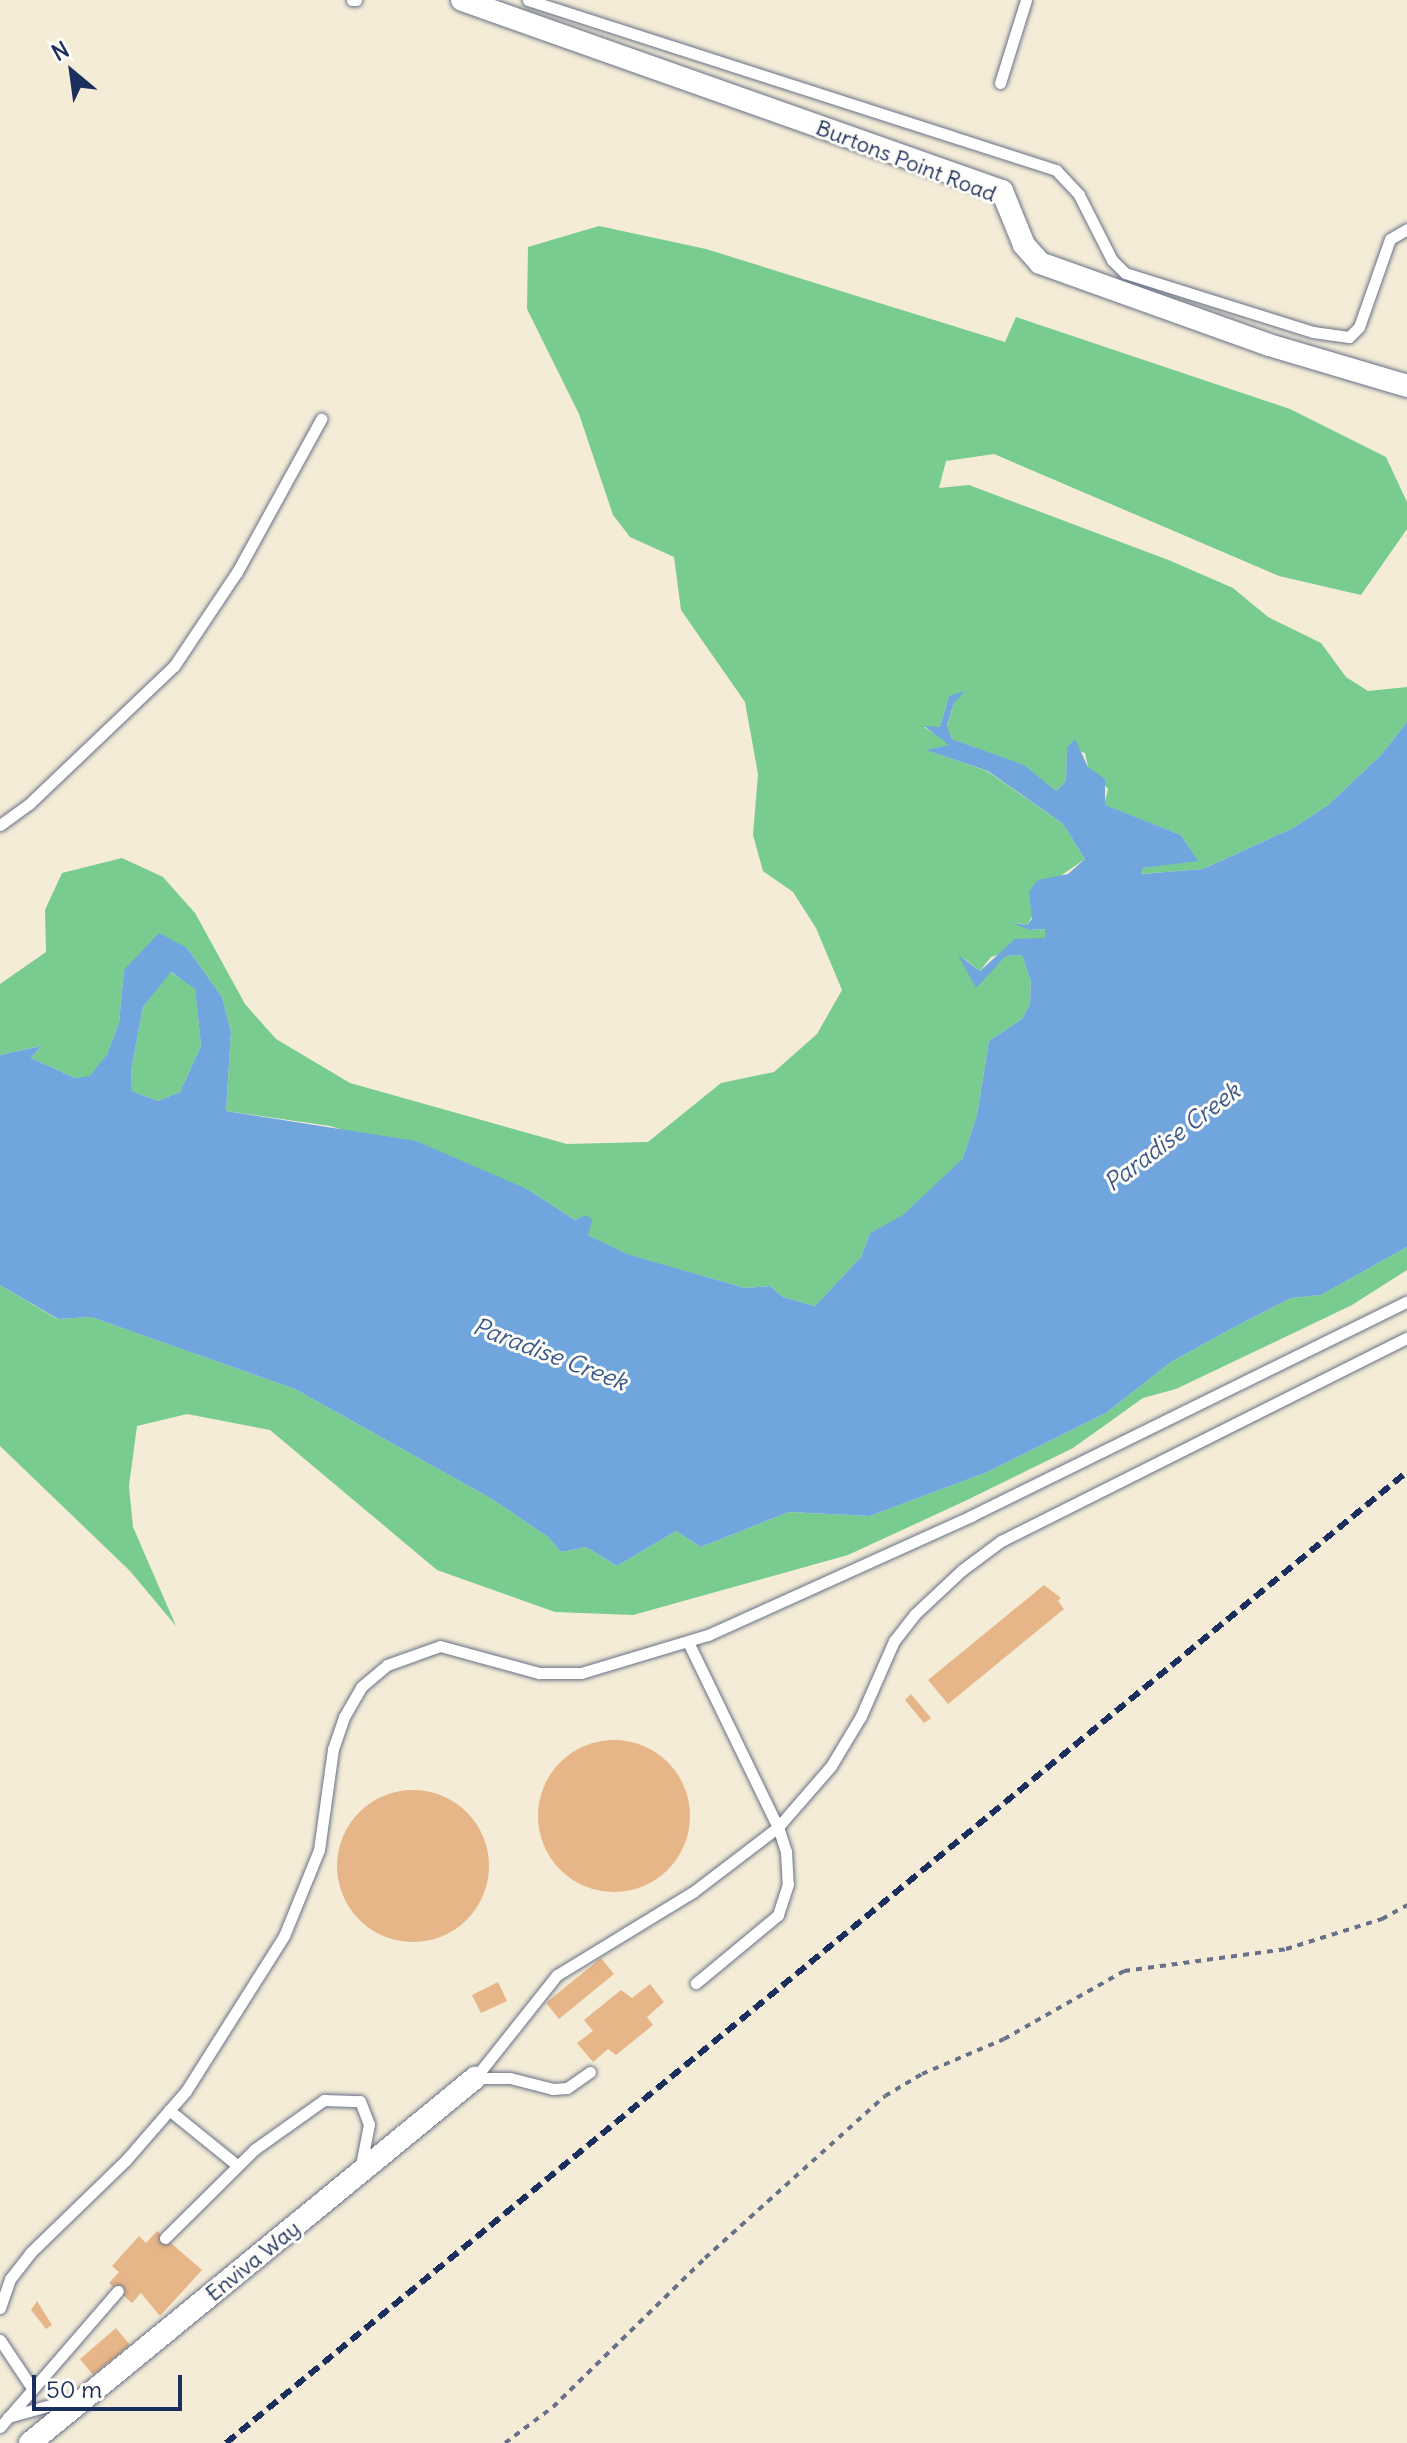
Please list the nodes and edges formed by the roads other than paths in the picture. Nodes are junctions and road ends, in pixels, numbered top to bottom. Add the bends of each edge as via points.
1 (462, 0) edge
2 (528, 0) edge
3 (1026, 0) edge
4 (1000, 83) dead end
5 (1407, 229) edge
6 (1407, 386) edge
7 (321, 419) dead end
8 (0, 825) edge
9 (1407, 1301) edge
10 (1407, 1338) edge
11 (688, 1642) junction
12 (778, 1827) junction
13 (696, 1983) dead end
14 (590, 2072) dead end
15 (475, 2078) junction
16 (169, 2110) junction
17 (237, 2165) junction
18 (356, 2177) junction
19 (165, 2238) dead end
20 (118, 2291) dead end
21 (0, 2308) edge
22 (0, 2340) edge
23 (32, 2388) junction
24 (94, 2389) junction
25 (2, 2422) edge
26 (30, 2443) edge

1 - 6 street, Burtons Point Road via 1002,191 1024,245 1040,263 1269,345
2 - 5 lane via 1056,170 1079,195 1112,260 1125,273 1313,332 1349,337 1359,327 1390,239
3 - 4 lane
7 - 8 lane via 237,572 174,666 29,804
9 - 11 lane via 971,1516
10 - 12 lane via 1001,1541 962,1570 894,1641 861,1716 831,1766
11 - 12 lane
11 - 16 lane via 581,1673 539,1673 440,1646 387,1665 361,1687 333,1749 319,1850 284,1936
12 - 13 lane via 786,1851 786,1902 778,1915
12 - 15 lane via 693,1892 557,1975
14 - 15 lane via 567,2088 553,2089 510,2078
15 - 18 street, Enviva Way
16 - 17 lane
16 - 21 lane via 30,2253 10,2279
17 - 18 lane via 305,2110 324,2100 351,2097 360,2101 369,2124
17 - 19 lane
18 - 24 street, Enviva Way
20 - 23 lane
22 - 23 lane
23 - 25 lane
24 - 25 lane
24 - 26 street, Enviva Way

